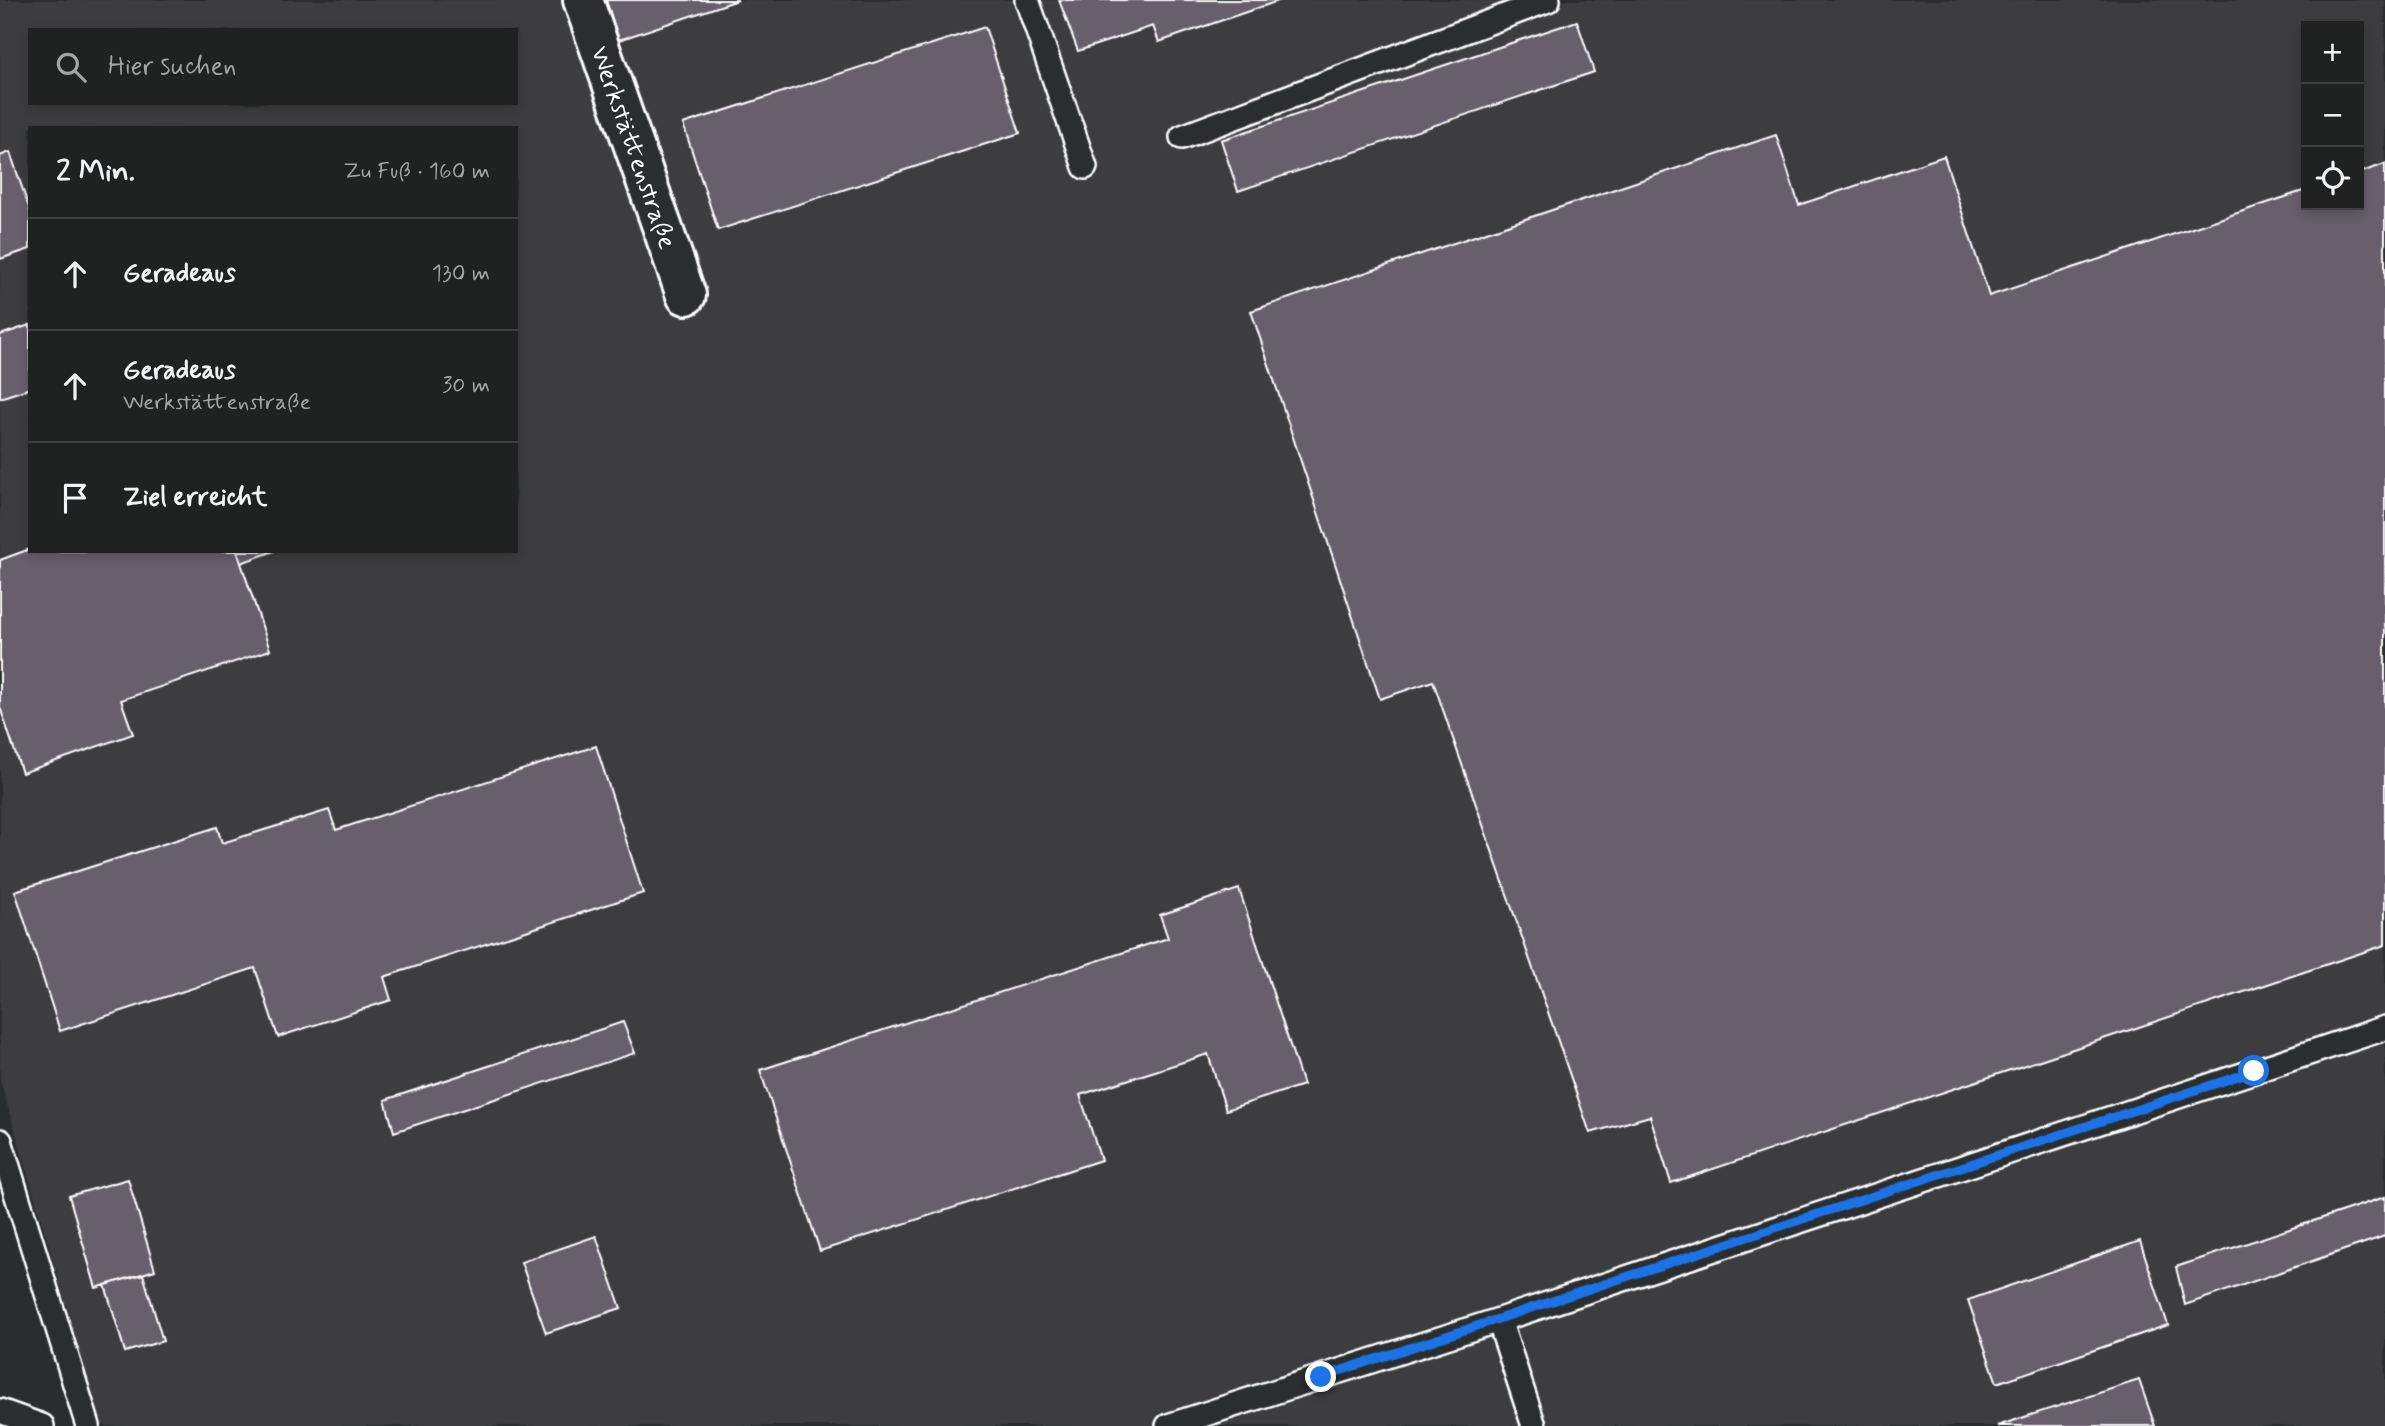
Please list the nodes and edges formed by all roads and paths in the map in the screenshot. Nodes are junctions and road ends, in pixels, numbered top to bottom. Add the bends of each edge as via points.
1 (583, 0) edge
2 (1027, 0) edge
3 (1548, 0) edge
4 (1182, 137) dead end
5 (1085, 167) dead end
6 (686, 295) dead end
7 (2385, 1028) edge
8 (0, 1141) edge
9 (7, 1191) edge
10 (1499, 1320) junction
11 (0, 1411) edge
12 (42, 1426) edge
13 (88, 1426) edge
14 (1168, 1426) edge
15 (1534, 1426) edge

1 - 6 street, Werkstättenstraße
2 - 5 lane
3 - 4 lane
7 - 10 lane
8 - 9 lane
9 - 13 lane
10 - 14 lane
10 - 15 lane
11 - 12 lane

